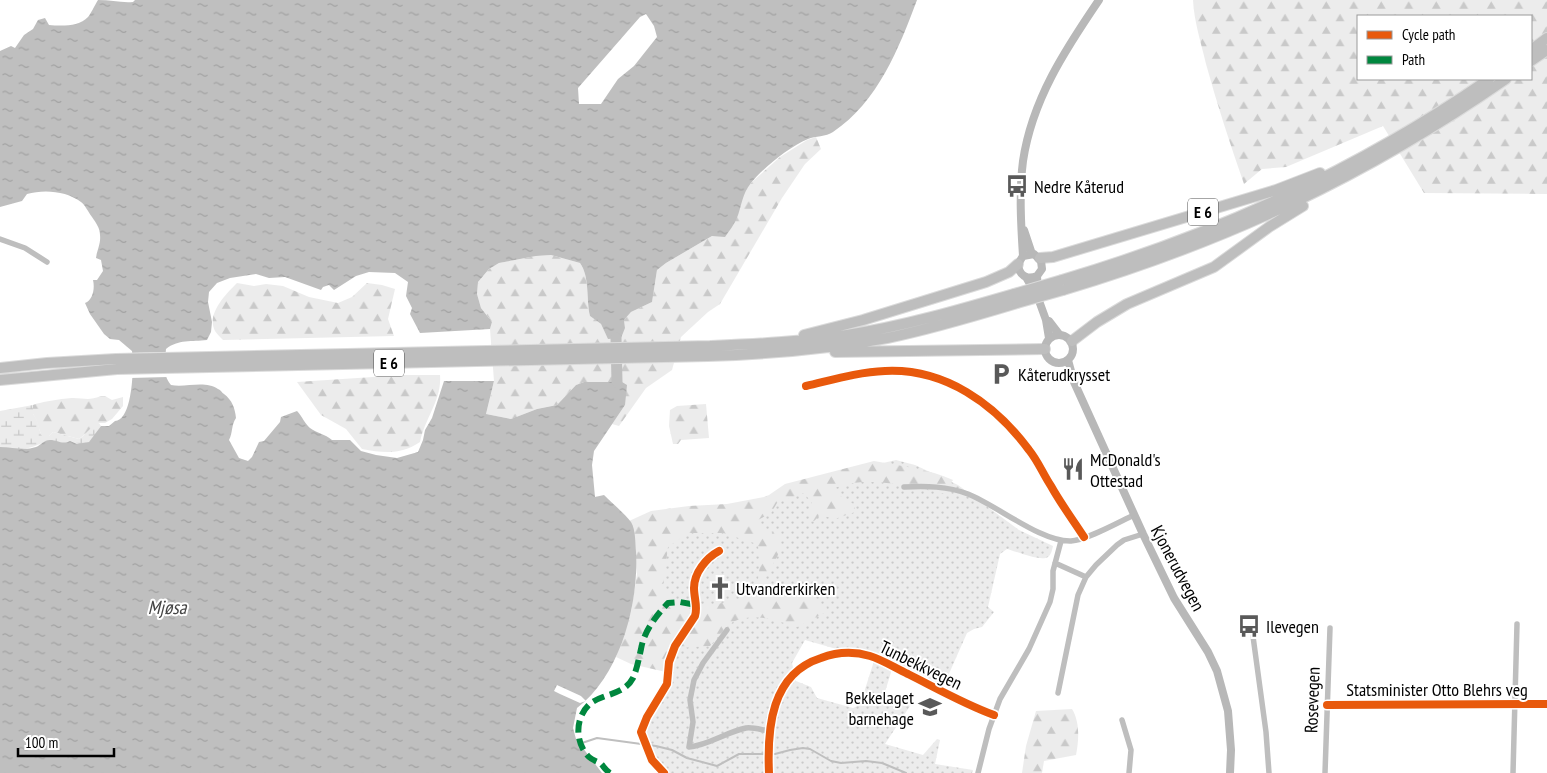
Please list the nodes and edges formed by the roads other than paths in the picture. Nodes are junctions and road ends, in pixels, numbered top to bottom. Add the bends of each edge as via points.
1 (1099, 0) edge
2 (1547, 38) edge
3 (1532, 49) edge
4 (1547, 50) edge
5 (1532, 61) edge
6 (1487, 80) edge
7 (1504, 80) edge
8 (1364, 157) junction
9 (1332, 185) junction
10 (1022, 226) junction
11 (0, 239) edge
12 (1036, 256) junction
13 (1021, 260) junction
14 (47, 262) dead end
15 (1037, 276) junction
16 (1026, 277) junction
17 (1063, 285) junction
18 (1038, 298) junction
19 (1046, 320) junction
20 (1059, 334) junction
21 (1049, 338) junction
22 (1072, 341) junction
23 (779, 347) junction
24 (1045, 349) junction
25 (1065, 362) junction
26 (117, 364) junction
27 (0, 368) edge
28 (0, 380) edge
29 (806, 386) dead end
30 (904, 487) dead end
31 (1134, 515) junction
32 (1143, 534) junction
33 (1084, 538) junction
34 (1061, 541) junction
35 (1055, 563) junction
36 (1086, 577) junction
37 (1517, 624) dead end
38 (1330, 628) dead end
39 (1252, 629) dead end
40 (727, 630) dead end
41 (1058, 693) dead end
42 (1514, 704) junction
43 (1547, 704) edge
44 (1327, 705) junction
45 (994, 715) junction
46 (1122, 720) dead end
47 (770, 731) junction
48 (769, 773) edge
49 (978, 773) edge
50 (1129, 773) edge
51 (1230, 773) edge
52 (1269, 773) edge
53 (1325, 773) edge
54 (1512, 773) edge

1 - 10 main road via 1060,59 1033,120 1023,162
2 - 3 highway
4 - 5 highway
6 - 8 highway, E 6
7 - 9 highway, E 6 via 1430,129
8 - 12 highway, E 6 via 1262,195 1053,257
8 - 17 highway, E 6 via 1226,223
9 - 17 highway, E 6 via 1202,244 1128,270
9 - 22 highway, E 6 via 1214,266 1127,304
10 - 12 main road
10 - 13 main road
11 - 14 street via 25,248
12 - 13 main road
12 - 15 main road via 1042,263
13 - 16 main road via 1020,272
13 - 23 highway, E 6 via 1009,272 986,282
15 - 16 main road
15 - 18 main road
16 - 18 main road
17 - 23 highway, E 6, bridge via 928,328 889,337 836,346
18 - 19 main road
19 - 20 main road
19 - 21 main road
20 - 21 main road
20 - 22 main road
21 - 24 main road
22 - 25 main road via 1073,353
23 - 24 highway, E 6 via 830,353
23 - 26 highway, E 6 via 726,355 636,352
24 - 25 main road, Kjonerudvegen via 1053,362
25 - 31 main road, Kjonerudvegen
26 - 27 highway, E 6 via 47,363
26 - 28 highway, E 6
29 - 33 street via 886,371 916,373 959,386 988,406 1015,431
30 - 34 street via 933,486 965,494
31 - 32 main road, Kjonerudvegen
31 - 33 street
32 - 36 street via 1117,545
32 - 51 main road, Kjonerudvegen via 1174,598 1217,671 1228,711
33 - 34 street
34 - 35 street
35 - 36 street
35 - 45 street via 1050,602
36 - 41 street via 1078,596
37 - 42 street
38 - 44 street, Rosevegen
39 - 52 street
40 - 47 street via 694,680 690,700 693,722 690,747 747,728
42 - 43 street, Statsminister Otto Blehrs veg
42 - 44 street, Statsminister Otto Blehrs veg
42 - 54 street
44 - 53 street, Rosevegen
45 - 47 street, Tunbekkvegen via 876,658 845,652 810,661 791,676 782,688
45 - 49 street
46 - 50 street via 1130,750
47 - 48 street, Tunbekkvegen

